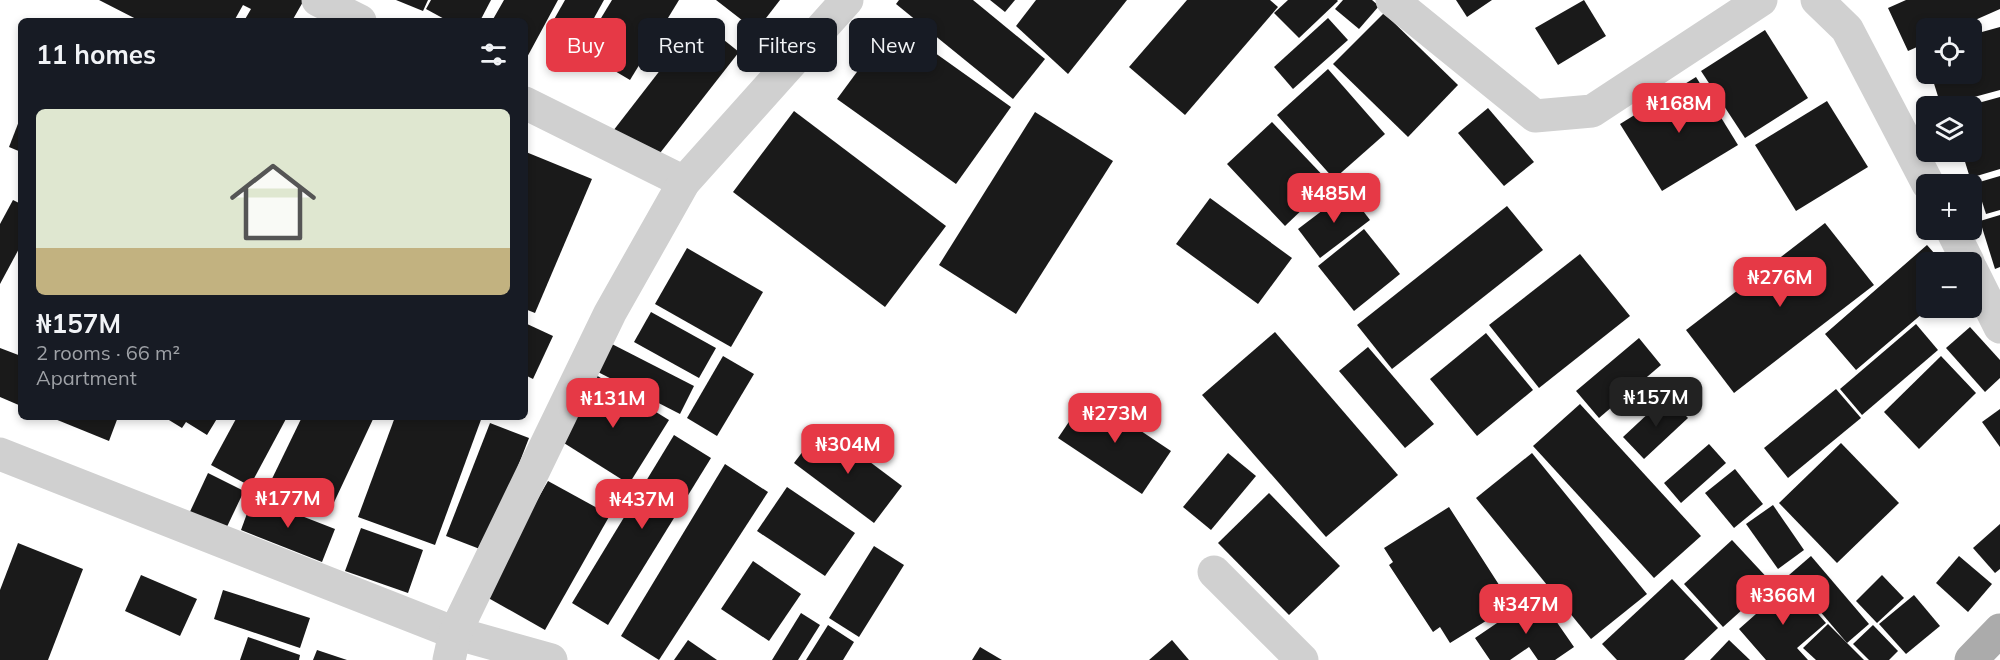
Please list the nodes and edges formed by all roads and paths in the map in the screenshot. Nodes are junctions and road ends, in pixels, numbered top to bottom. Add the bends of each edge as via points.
1 (318, 0) edge
2 (847, 0) edge
3 (1392, 0) edge
4 (1761, 0) edge
5 (1817, 0) edge
6 (354, 18) edge
7 (528, 104) edge
8 (1923, 174) edge
9 (684, 182) junction
10 (1982, 290) edge
11 (2000, 327) edge
12 (0, 453) edge
13 (1214, 572) dead end
14 (2000, 630) edge
15 (452, 647) edge
16 (551, 660) edge
17 (1302, 660) edge
18 (1971, 660) edge

1 - 6 street
2 - 9 street
3 - 4 street via 1535,116 1592,111
5 - 8 street via 1847,29
7 - 9 street
9 - 15 street via 610,313
10 - 11 street
12 - 15 street
13 - 17 street
14 - 18 main road
15 - 16 street

